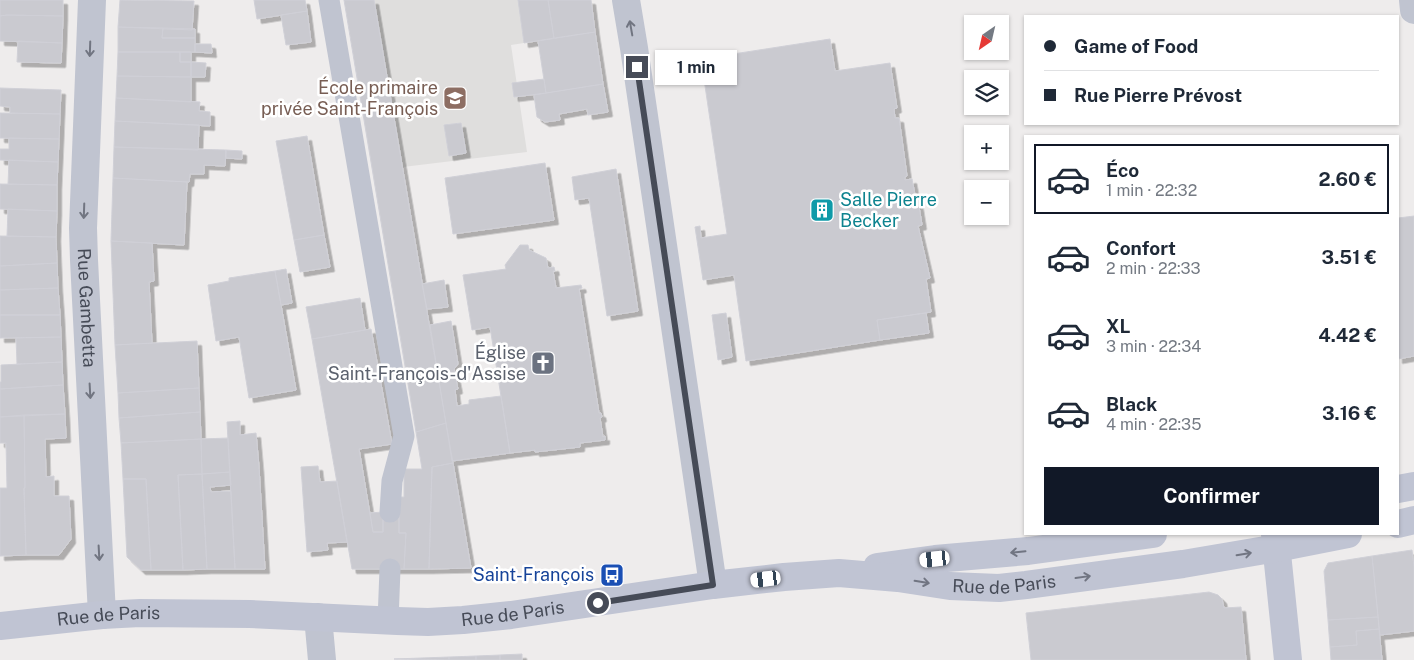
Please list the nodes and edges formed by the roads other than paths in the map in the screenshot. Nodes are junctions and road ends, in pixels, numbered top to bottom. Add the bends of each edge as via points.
1 (92, 0) edge
2 (329, 0) edge
3 (626, 0) edge
4 (1413, 0) edge
5 (1414, 10) edge
6 (1414, 486) edge
7 (1399, 489) edge
8 (390, 512) dead end
9 (1414, 520) edge
10 (1399, 524) edge
11 (1146, 535) edge
12 (1338, 535) edge
13 (1276, 541) edge
14 (390, 568) dead end
15 (838, 573) junction
16 (713, 585) junction
17 (102, 615) junction
18 (318, 617) junction
19 (388, 621) junction
20 (0, 626) edge
21 (322, 660) edge
22 (1288, 660) edge

1 -> 17 street, Rue Gambetta via 83,228
2 - 8 lane via 404,436 392,482
16 -> 3 street
4 - 5 street
6 - 7 main road
9 - 10 main road
11 -> 15 main road via 1028,551 905,562
12 - 13 main road, Rue de Paris
15 -> 13 main road, Rue de Paris via 950,586 999,588 1183,564
13 - 22 main road
14 - 19 lane
15 - 16 main road, Rue de Paris
16 - 19 main road, Rue de Paris via 511,615 428,622
17 - 18 main road, Rue de Paris via 183,613
17 - 20 main road, Rue de Paris
18 - 19 main road, Rue de Paris
18 - 21 street

